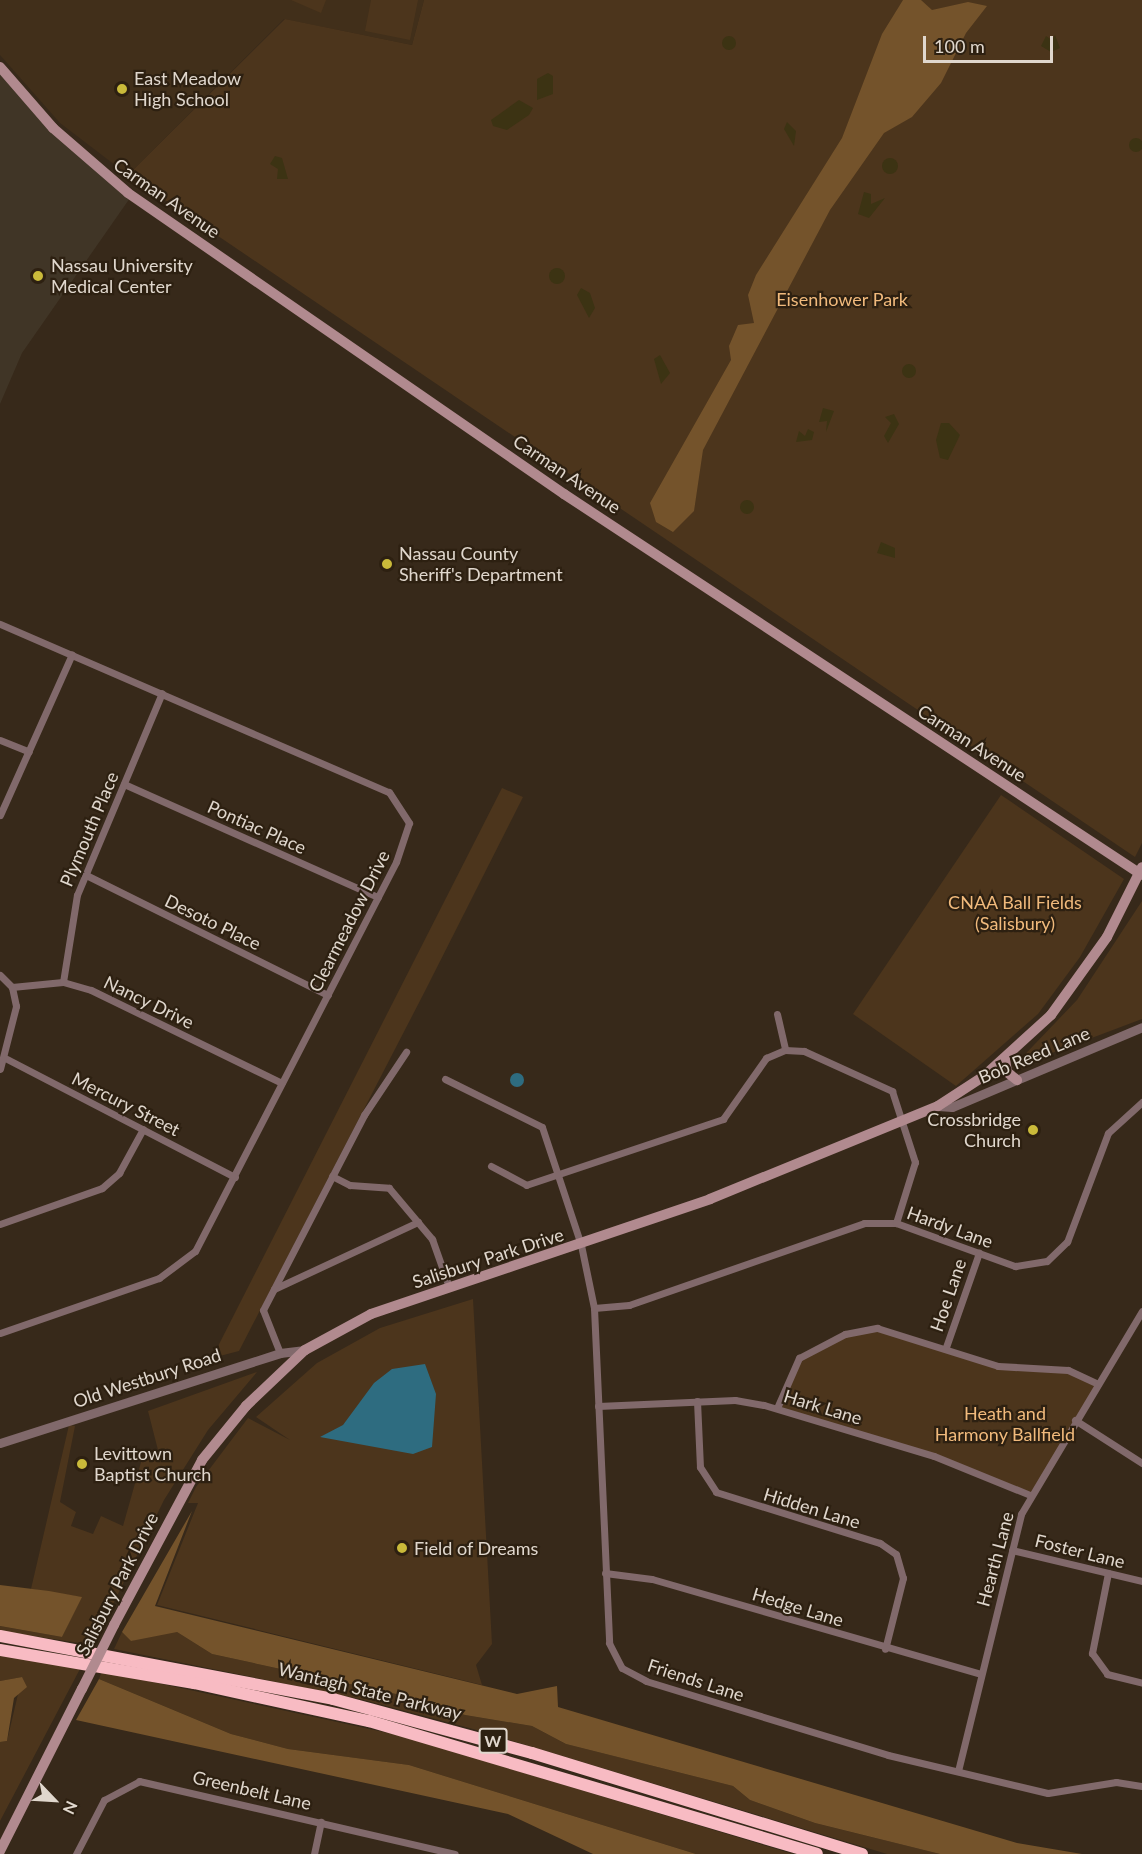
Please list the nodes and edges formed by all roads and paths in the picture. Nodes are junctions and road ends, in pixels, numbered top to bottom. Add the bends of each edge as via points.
1 (0, 67) edge
2 (0, 624) edge
3 (72, 654) junction
4 (162, 693) junction
5 (0, 740) edge
6 (29, 752) junction
7 (124, 784) junction
8 (0, 814) edge
9 (1141, 872) edge
10 (86, 875) junction
11 (378, 897) junction
12 (0, 975) edge
13 (63, 982) junction
14 (12, 987) junction
15 (328, 994) junction
16 (777, 1014) dead end
17 (1142, 1027) edge
18 (785, 1050) junction
19 (406, 1052) dead end
20 (4, 1058) junction
21 (1005, 1059) junction
22 (0, 1069) edge
23 (445, 1079) dead end
24 (1017, 1080) junction
25 (282, 1083) junction
26 (1142, 1102) edge
27 (938, 1106) junction
28 (905, 1122) junction
29 (142, 1129) junction
30 (491, 1166) dead end
31 (558, 1174) junction
32 (332, 1176) junction
33 (235, 1177) junction
34 (418, 1222) junction
35 (896, 1223) junction
36 (0, 1224) edge
37 (581, 1245) junction
38 (979, 1254) junction
39 (450, 1287) junction
40 (273, 1290) junction
41 (594, 1308) junction
42 (1142, 1311) edge
43 (0, 1333) edge
44 (946, 1347) junction
45 (305, 1350) junction
46 (280, 1353) junction
47 (1098, 1384) junction
48 (697, 1401) junction
49 (597, 1406) junction
50 (777, 1408) junction
51 (1076, 1420) junction
52 (0, 1443) edge
53 (1142, 1463) edge
54 (1030, 1495) junction
55 (1012, 1550) junction
56 (605, 1573) junction
57 (1108, 1573) junction
58 (1142, 1581) edge
59 (0, 1636) edge
60 (885, 1649) junction
61 (0, 1650) edge
62 (981, 1674) junction
63 (1142, 1683) edge
64 (958, 1771) junction
65 (1142, 1786) edge
66 (321, 1822) junction
67 (0, 1851) edge
68 (76, 1854) edge
69 (314, 1854) edge
70 (455, 1854) edge
71 (817, 1854) edge
72 (862, 1854) edge

1 - 9 main road, Carman Avenue via 53,128 129,193 564,494
2 - 3 street, Clearmeadow Drive
3 - 4 street, Clearmeadow Drive
3 - 6 street
4 - 7 street, Plymouth Place
4 - 11 street, Clearmeadow Drive via 394,796 407,812 409,832
5 - 6 street
6 - 8 street
7 - 10 street, Plymouth Place
7 - 11 street, Pontiac Place
9 - 21 main road, Salisbury Park Drive via 1107,937 1069,994
10 - 13 street, Plymouth Place via 69,923
10 - 15 street, Desoto Place
11 - 15 street, Clearmeadow Drive
12 - 14 street
13 - 14 street, Nancy Drive
13 - 25 street, Nancy Drive via 92,990
14 - 20 street via 16,1006
15 - 25 street, Clearmeadow Drive
16 - 18 street
17 - 24 street, Bob Reed Lane
18 - 28 street via 804,1051 892,1090
18 - 31 street via 755,1068 723,1119
19 - 32 street
20 - 22 street
20 - 29 street, Mercury Street
21 - 24 main road via 1007,1072
21 - 27 main road, Salisbury Park Drive
23 - 31 street, Friends Lane via 542,1127
24 - 27 street, Bob Reed Lane via 952,1107
25 - 33 street, Clearmeadow Drive
26 - 38 street, Hardy Lane via 1108,1133 1059,1252 1024,1266
27 - 28 main road, Salisbury Park Drive
28 - 35 street via 915,1162
28 - 37 main road, Salisbury Park Drive
29 - 33 street, Mercury Street
29 - 36 street via 119,1173 102,1188
30 - 31 street via 526,1185
31 - 37 street, Friends Lane
32 - 34 street via 350,1185 389,1188
32 - 40 street
33 - 43 street, Clearmeadow Drive via 201,1243 170,1273
34 - 39 street via 432,1239
34 - 40 street
35 - 38 street, Hardy Lane
35 - 41 street, Hardy Lane via 846,1226 629,1305
37 - 39 main road, Salisbury Park Drive
37 - 41 street, Friends Lane
38 - 44 street, Hoe Lane
39 - 45 main road, Salisbury Park Drive via 371,1314
40 - 46 street via 263,1310
41 - 49 street, Friends Lane
42 - 47 street, Hearth Lane
44 - 47 street via 998,1366 1068,1370
44 - 50 street via 888,1329 845,1334 799,1358
45 - 46 street, Old Westbury Road
45 - 67 main road, Salisbury Park Drive, bridge via 246,1406 207,1453 114,1625
46 - 52 street, Old Westbury Road
47 - 51 street, Hearth Lane
48 - 49 street, Hark Lane
48 - 50 street, Hark Lane via 744,1401
48 - 60 street, Hidden Lane via 700,1467 716,1492 880,1543 896,1554 903,1578
49 - 56 street, Friends Lane
50 - 54 street, Hark Lane via 934,1456
51 - 53 street
51 - 54 street, Hearth Lane
54 - 55 street, Hearth Lane
55 - 57 street, Foster Lane
55 - 62 street, Hearth Lane
56 - 60 street, Hedge Lane via 652,1579
56 - 64 street, Friends Lane via 609,1643 630,1674 888,1755
57 - 58 street, Foster Lane
57 - 63 street via 1092,1653 1107,1674
59 - 72 highway, Wantagh State Parkway / W via 344,1702 532,1752
60 - 62 street, Hedge Lane
61 - 71 highway, Wantagh State Parkway / W via 194,1683 369,1721
62 - 64 street, Hearth Lane
64 - 65 street, Friends Lane via 1048,1793 1116,1782
66 - 68 street, Greenbelt Lane via 139,1781 104,1800
66 - 69 street
66 - 70 street, Greenbelt Lane

